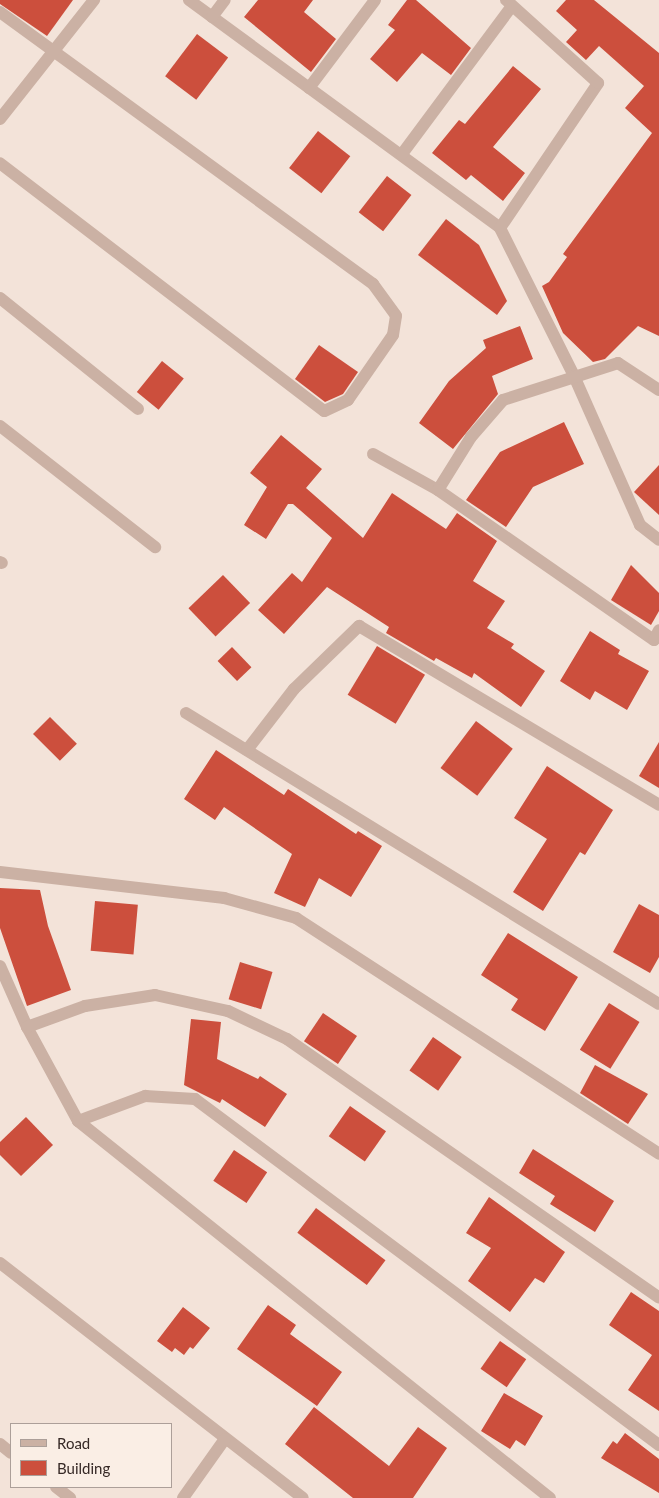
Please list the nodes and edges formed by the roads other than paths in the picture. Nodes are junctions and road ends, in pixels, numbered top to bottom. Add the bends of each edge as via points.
1 (94, 0) edge
2 (189, 0) edge
3 (225, 0) edge
4 (375, 0) edge
5 (509, 3) edge
6 (0, 12) edge
7 (212, 17) junction
8 (55, 52) junction
9 (309, 88) junction
10 (0, 119) edge
11 (402, 154) junction
12 (0, 163) edge
13 (500, 228) junction
14 (0, 298) edge
15 (574, 376) junction
16 (659, 390) edge
17 (138, 409) dead end
18 (0, 426) edge
19 (373, 454) dead end
20 (438, 490) junction
21 (659, 540) edge
22 (155, 547) dead end
23 (659, 630) edge
24 (186, 713) dead end
25 (246, 750) junction
26 (659, 805) edge
27 (0, 872) edge
28 (0, 966) edge
29 (659, 1004) edge
30 (27, 1027) junction
31 (78, 1121) junction
32 (659, 1154) edge
33 (0, 1262) edge
34 (659, 1298) edge
35 (225, 1439) junction
36 (0, 1444) edge
37 (659, 1445) edge
38 (10, 1452) edge
39 (57, 1488) edge
40 (70, 1498) edge
41 (183, 1498) edge
42 (303, 1498) edge
43 (550, 1498) edge

1 - 8 street
2 - 7 street
3 - 7 street
4 - 9 street
5 - 11 street
5 - 13 street via 598,82
6 - 8 street
7 - 9 street
8 - 10 street
8 - 12 street via 374,284 396,316 394,335 348,400 324,412
9 - 11 street
11 - 13 street
13 - 15 street
14 - 17 street
15 - 16 street via 618,363
15 - 20 street via 503,400 471,437
15 - 21 street via 640,525
18 - 22 street
19 - 20 street
20 - 23 street via 654,640
24 - 25 street
25 - 26 street via 294,689 359,626
25 - 29 street
27 - 32 street via 224,898 296,918
28 - 30 street
30 - 31 street
30 - 34 street via 85,1006 155,996 228,1011 287,1039
31 - 37 street via 145,1096 195,1099
31 - 43 street
33 - 35 street
35 - 41 street
35 - 42 street
36 - 38 street
39 - 40 street

